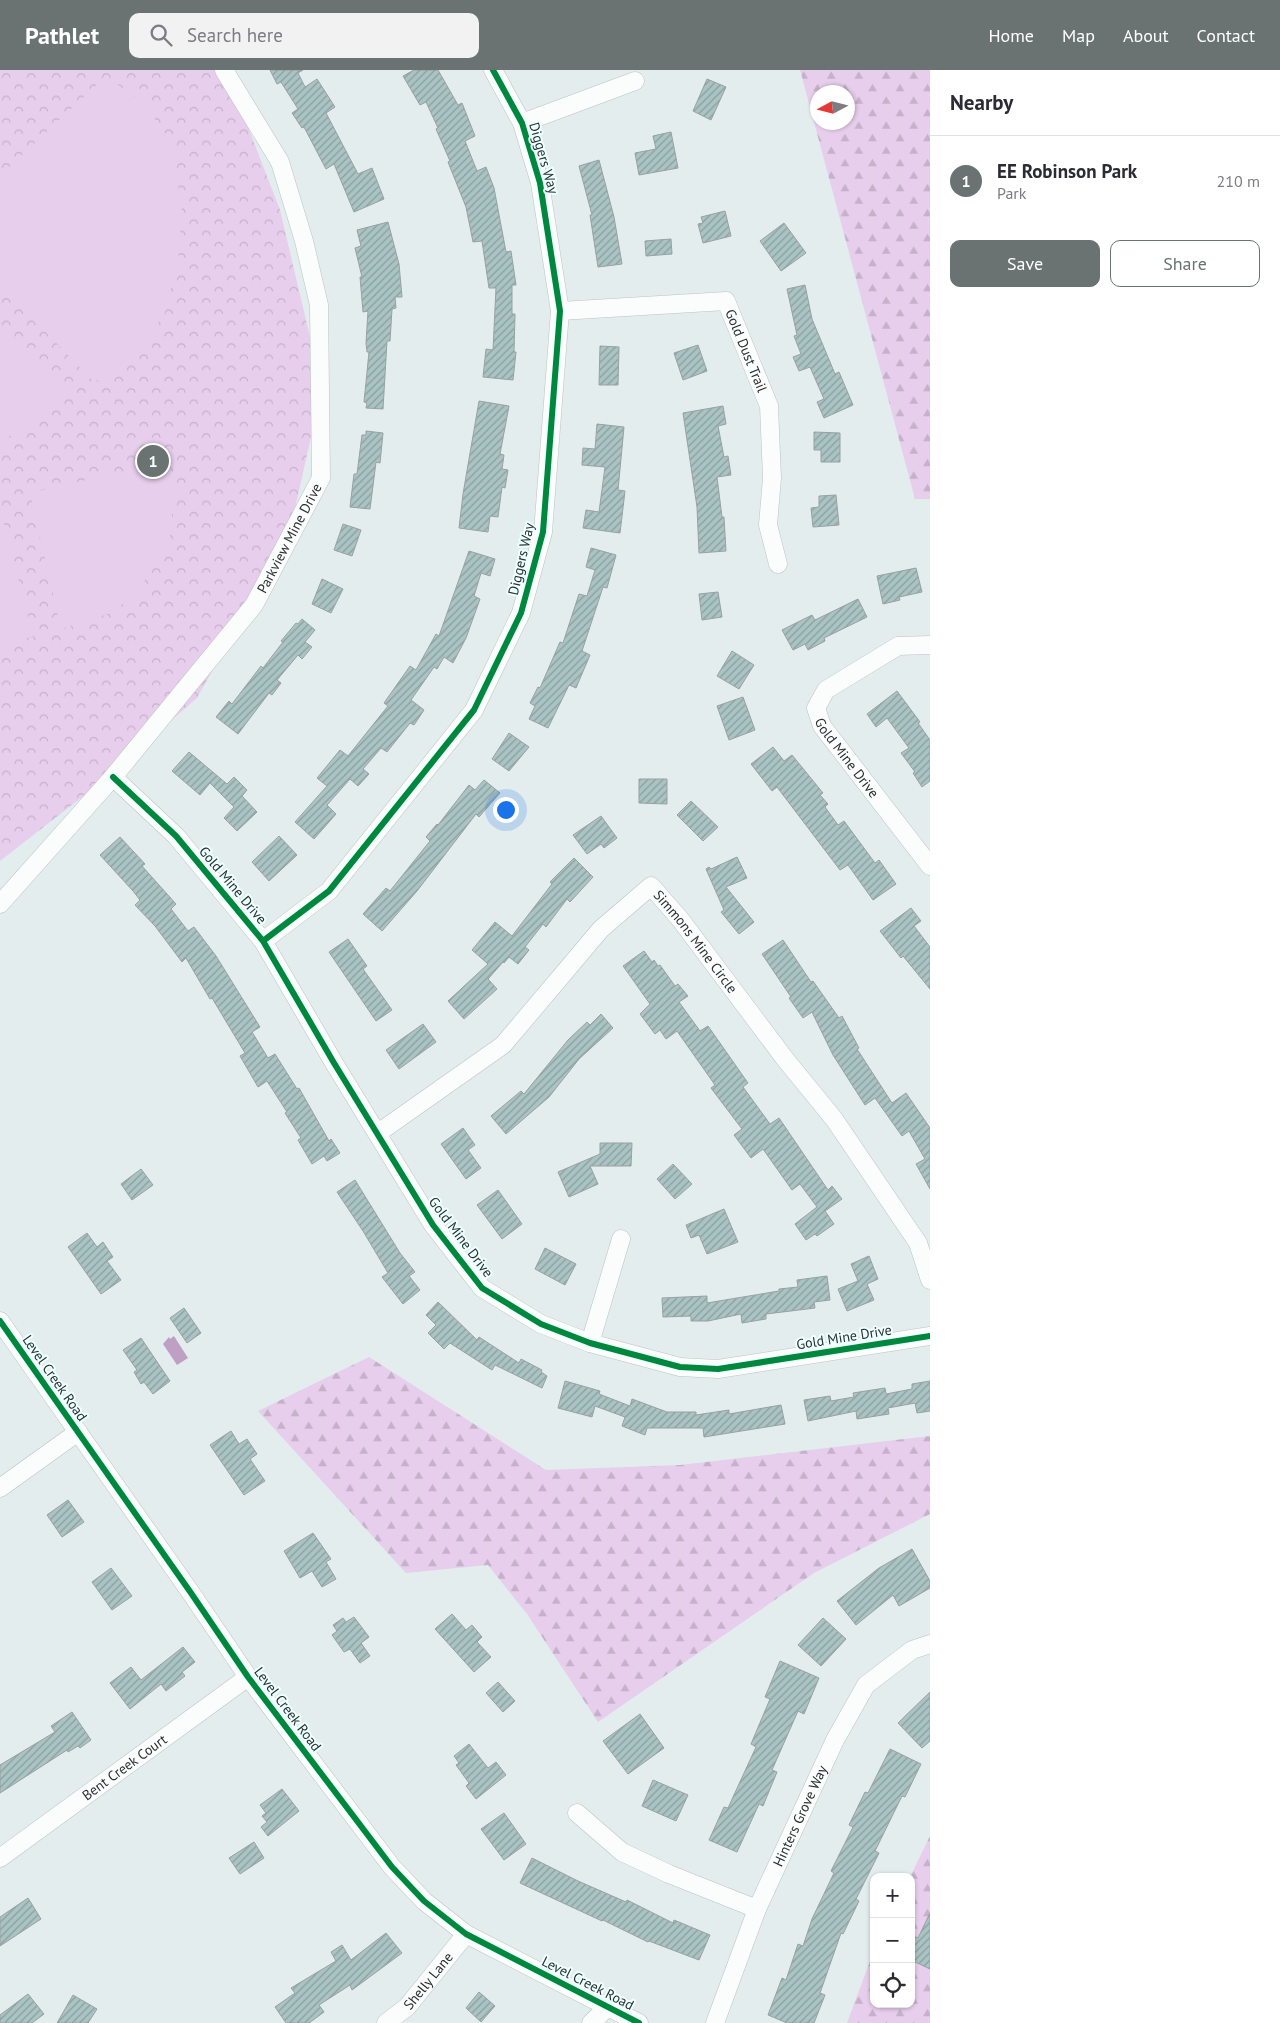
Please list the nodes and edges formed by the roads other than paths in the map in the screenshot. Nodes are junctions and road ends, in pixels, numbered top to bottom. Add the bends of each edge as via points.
1 (224, 70) edge
2 (493, 70) edge
3 (635, 81) dead end
4 (522, 123) junction
5 (560, 312) junction
6 (778, 564) dead end
7 (930, 645) edge
8 (113, 776) junction
9 (930, 866) edge
10 (0, 904) edge
11 (263, 941) junction
12 (378, 1133) junction
13 (621, 1239) dead end
14 (930, 1280) edge
15 (0, 1321) edge
16 (930, 1336) edge
17 (590, 1343) junction
18 (78, 1432) junction
19 (0, 1488) edge
20 (930, 1644) edge
21 (248, 1677) junction
22 (577, 1813) dead end
23 (0, 1858) edge
24 (757, 1909) junction
25 (466, 1934) junction
26 (606, 2008) junction
27 (386, 2023) edge
28 (591, 2023) edge
29 (640, 2023) edge
30 (715, 2023) edge

1 - 8 street, Parkview Mine Drive via 280,162 304,241 319,305 322,478 254,605
2 - 4 street, Diggers Way
3 - 4 street
4 - 5 street, Diggers Way via 540,184
5 - 6 street, Gold Dust Trail via 726,300 769,406 772,478 768,525
5 - 11 street, Diggers Way via 543,532 521,613 474,710 329,891
7 - 9 street, Gold Mine Drive via 898,646 826,690 816,708 822,726
8 - 10 street, Parkview Mine Drive
8 - 11 street, Gold Mine Drive via 176,836
11 - 12 street, Gold Mine Drive
12 - 14 street, Simmons Mine Circle via 503,1045 601,929 651,886 834,1119 918,1243
12 - 17 street, Gold Mine Drive via 433,1226 482,1288 541,1324
13 - 17 street
15 - 18 street, Level Creek Road
16 - 17 street, Gold Mine Drive via 718,1369 680,1367
18 - 19 street
18 - 21 street, Level Creek Road
20 - 24 street, Hinters Grove Way via 912,1650 866,1686 835,1740
21 - 23 street, Bent Creek Court
21 - 25 street, Level Creek Road via 392,1867 424,1901
22 - 24 street via 622,1852
24 - 30 street, Hinters Grove Way
25 - 26 street, Level Creek Road
25 - 27 street, Shelly Lane via 407,2007
26 - 28 street
26 - 29 street, Level Creek Road

